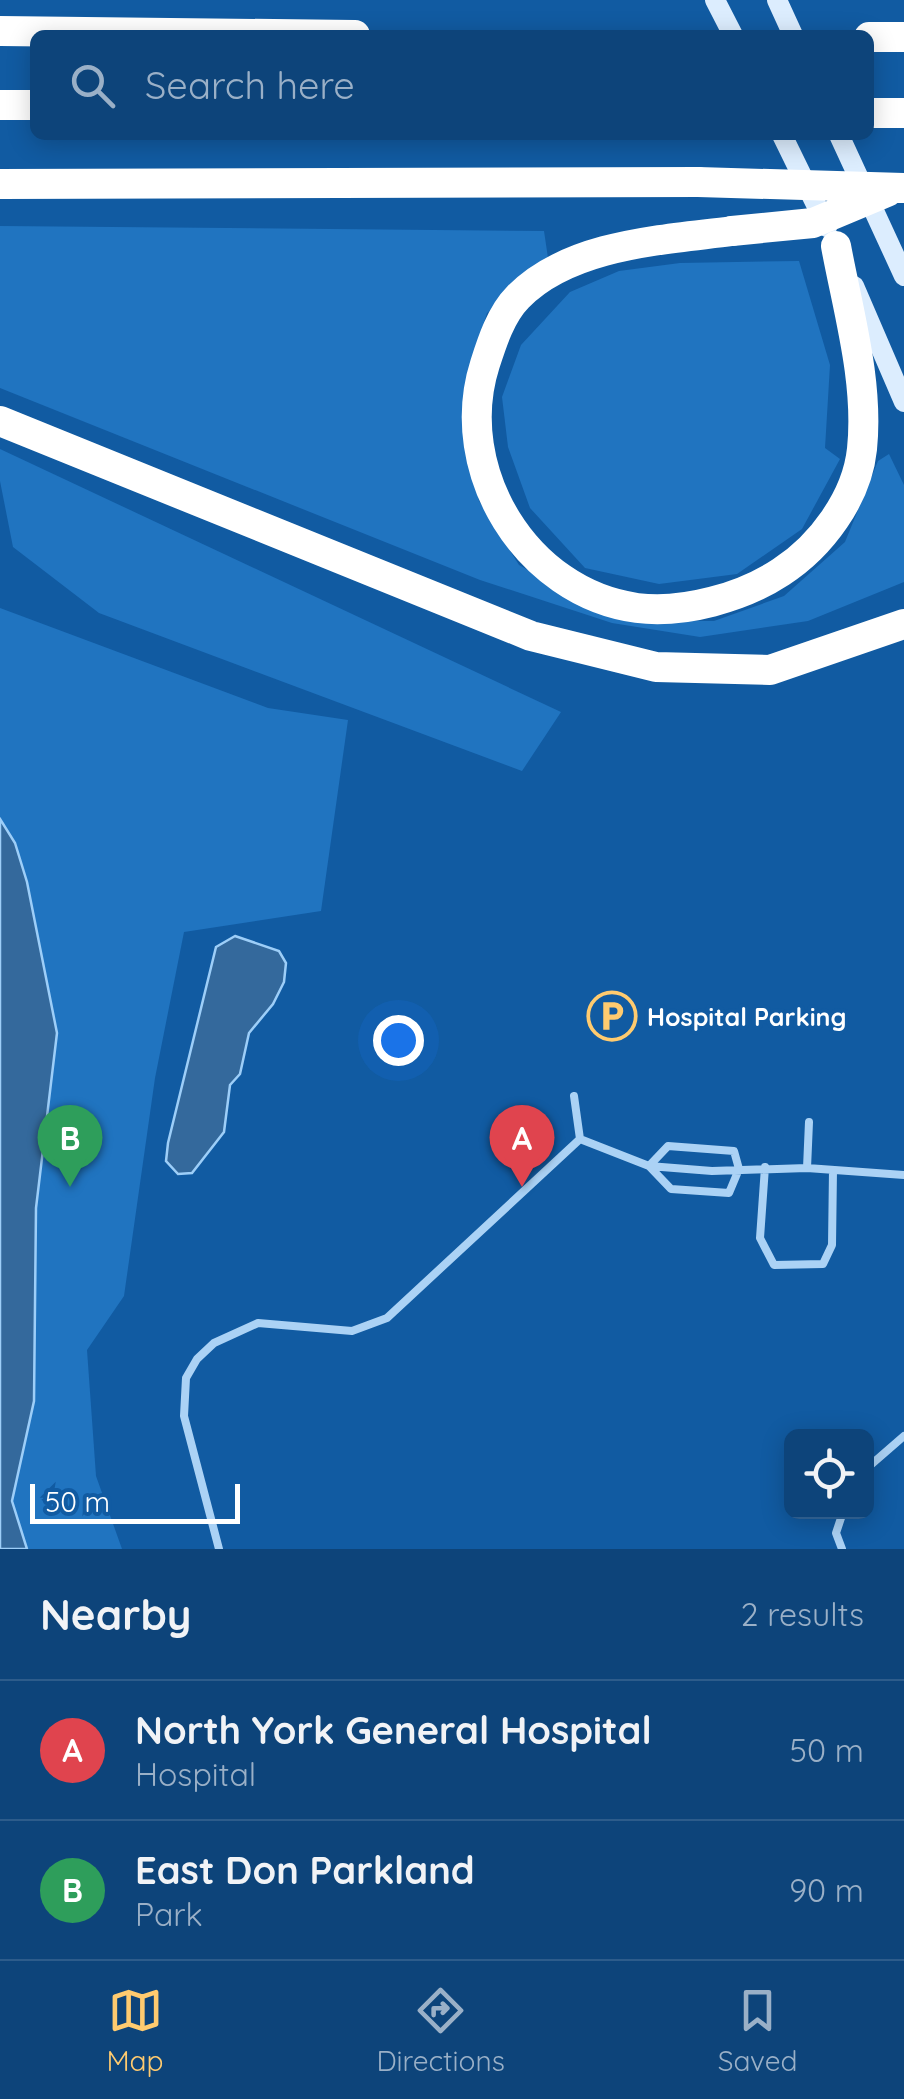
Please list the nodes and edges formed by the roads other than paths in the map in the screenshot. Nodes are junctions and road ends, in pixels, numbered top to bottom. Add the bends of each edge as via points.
1 (716, 0) edge
2 (777, 0) edge
3 (731, 30) edge
4 (791, 30) edge
5 (0, 32) edge
6 (30, 32) edge
7 (874, 37) edge
8 (904, 37) edge
9 (0, 105) edge
10 (30, 105) edge
11 (874, 113) edge
12 (904, 114) edge
13 (784, 140) edge
14 (841, 140) edge
15 (0, 184) edge
16 (901, 188) edge
17 (836, 246) junction
18 (904, 276) edge
19 (904, 402) edge
20 (0, 421) edge
21 (904, 624) edge
22 (574, 1096) dead end
23 (809, 1122) dead end
24 (580, 1139) junction
25 (650, 1166) junction
26 (764, 1166) junction
27 (807, 1168) junction
28 (740, 1169) junction
29 (834, 1170) junction
30 (904, 1175) edge
31 (904, 1436) edge
32 (874, 1462) edge
33 (841, 1519) edge
34 (219, 1549) edge
35 (842, 1549) edge

1 - 3 main road
2 - 4 main road
5 - 6 highway
7 - 8 highway
9 - 10 highway
11 - 12 highway
13 - 17 main road
14 - 18 main road
15 - 16 highway, bridge via 698,182
16 - 17 highway, bridge via 814,224 646,242 579,258 518,297 494,335 480,380 475,436 496,505 538,560 587,593 639,608 726,601 807,555 841,509 863,446 860,378
17 - 19 main road
20 - 21 highway via 530,636 656,667 770,670
22 - 24 lane
23 - 27 lane
24 - 25 lane
24 - 34 lane via 387,1318 352,1331 258,1323 196,1358 186,1378 184,1416
25 - 28 lane
25 - 28 lane via 668,1146 734,1151
25 - 28 lane via 671,1189 728,1193
26 - 27 lane
26 - 28 lane
26 - 29 lane via 760,1238 774,1265 823,1264 832,1245
27 - 29 lane
29 - 30 lane
31 - 32 lane
33 - 35 lane via 836,1534

